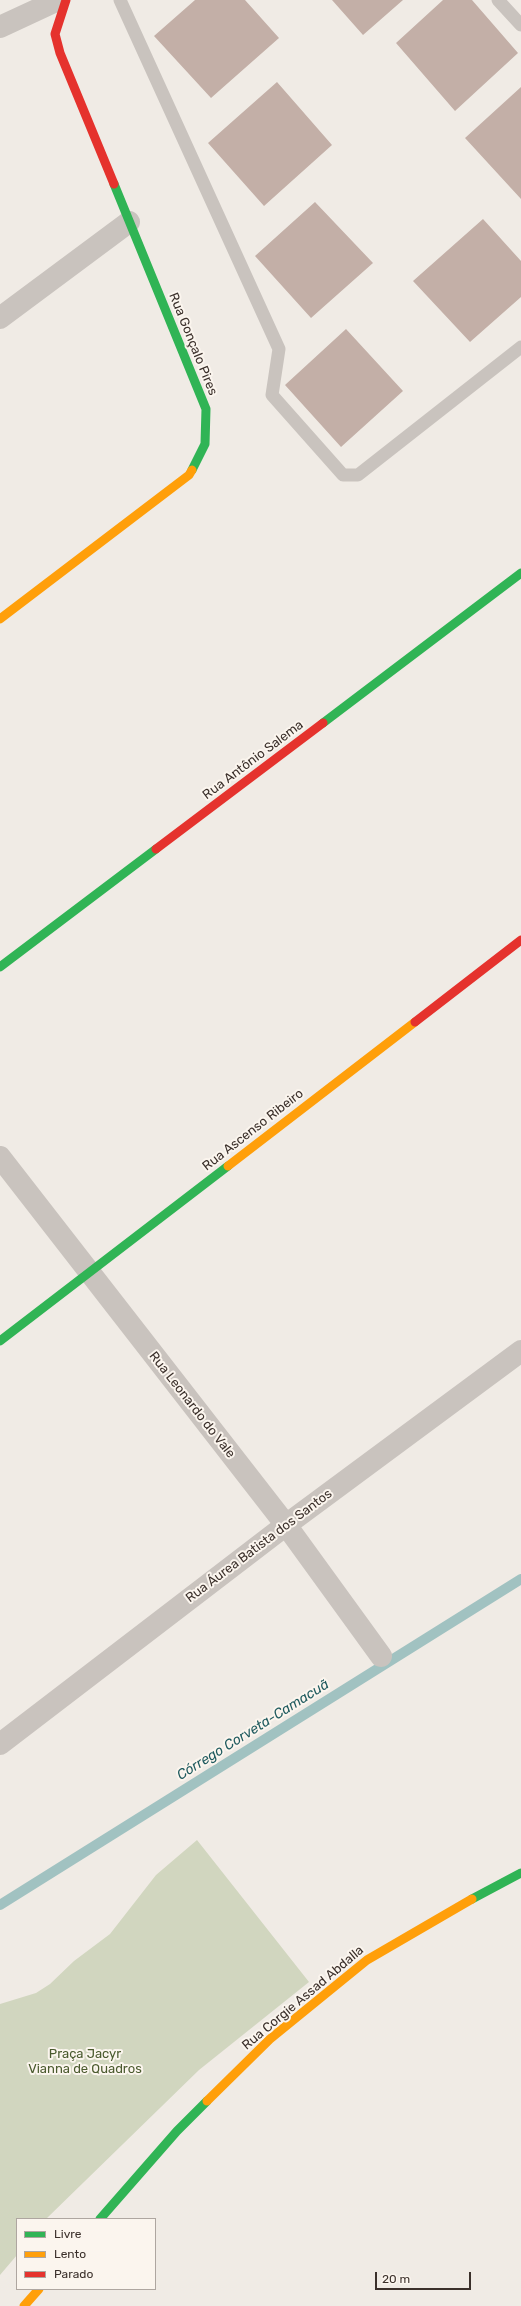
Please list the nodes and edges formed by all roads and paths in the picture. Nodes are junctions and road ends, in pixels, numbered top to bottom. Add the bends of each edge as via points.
1 (34, 0) edge
2 (58, 0) edge
3 (62, 0) edge
4 (66, 0) edge
5 (74, 0) edge
6 (120, 0) edge
7 (498, 0) edge
8 (521, 25) edge
9 (1, 26) edge
10 (129, 222) junction
11 (0, 318) edge
12 (521, 347) edge
13 (521, 572) edge
14 (0, 619) edge
15 (521, 940) edge
16 (0, 968) edge
17 (0, 1158) edge
18 (89, 1273) junction
19 (0, 1341) edge
20 (521, 1351) edge
21 (286, 1525) junction
22 (381, 1656) dead end
23 (0, 1744) edge
24 (521, 1873) edge
25 (101, 2218) edge
26 (38, 2290) edge
27 (24, 2306) edge

1 - 9 street
2 - 9 street
3 - 4 street
4 - 5 street
4 - 10 street, Rua Gonçalo Pires via 55,34 60,53
6 - 12 lane via 279,349 272,395 343,475 358,475
7 - 8 lane
10 - 11 street
10 - 14 street, Rua Gonçalo Pires via 206,409 208,437 203,454 189,475
13 - 16 street, Rua Antônio Salema
15 - 18 street, Rua Ascenso Ribeiro
17 - 18 street, Rua Leonardo do Vale
18 - 19 street, Rua Ascenso Ribeiro
18 - 21 street, Rua Leonardo do Vale
20 - 21 street, Rua Áurea Batista dos Santos
21 - 22 street, Rua Leonardo do Vale
21 - 23 street, Rua Áurea Batista dos Santos
24 - 25 street, Rua Corgie Assad Abdalla via 460,1905 367,1960 276,2034 176,2131
26 - 27 street

